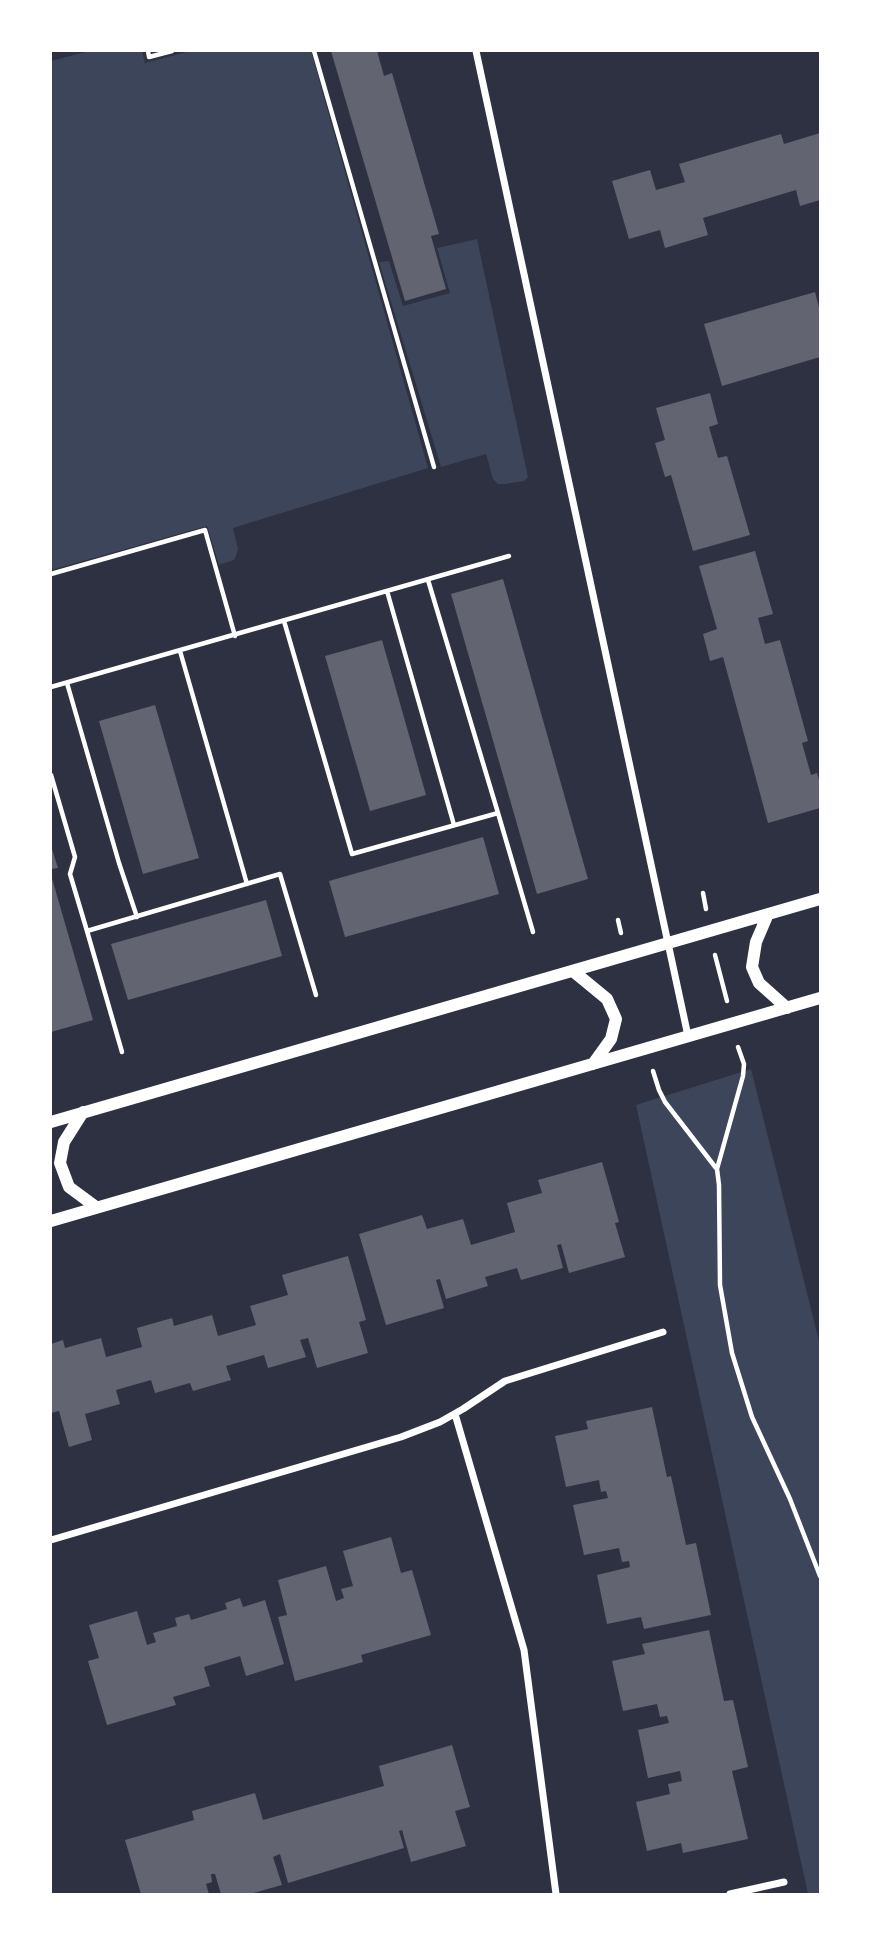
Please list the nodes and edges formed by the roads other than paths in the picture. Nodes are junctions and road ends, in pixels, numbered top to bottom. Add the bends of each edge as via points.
1 (476, 51) edge
2 (820, 899) edge
3 (768, 914) junction
4 (668, 943) junction
5 (573, 971) junction
6 (820, 998) edge
7 (788, 1007) junction
8 (688, 1036) junction
9 (593, 1064) junction
10 (83, 1112) junction
11 (51, 1122) edge
12 (96, 1207) junction
13 (51, 1221) edge
14 (663, 1332) dead end
15 (455, 1414) junction
16 (51, 1540) edge
17 (784, 1882) dead end
18 (556, 1894) edge
19 (730, 1894) edge

1 - 4 street
2 - 3 street
3 - 4 street
3 - 7 street via 752,967 759,982
4 - 5 street
4 - 8 street
5 - 9 street via 607,999 616,1019 611,1039
5 - 10 street
6 - 7 street
7 - 8 street
8 - 9 street
9 - 12 street
10 - 11 street
10 - 12 street via 64,1142 60,1163 69,1187
12 - 13 street
14 - 15 street via 505,1381
15 - 16 street via 401,1437
15 - 18 street via 524,1650
17 - 19 street

